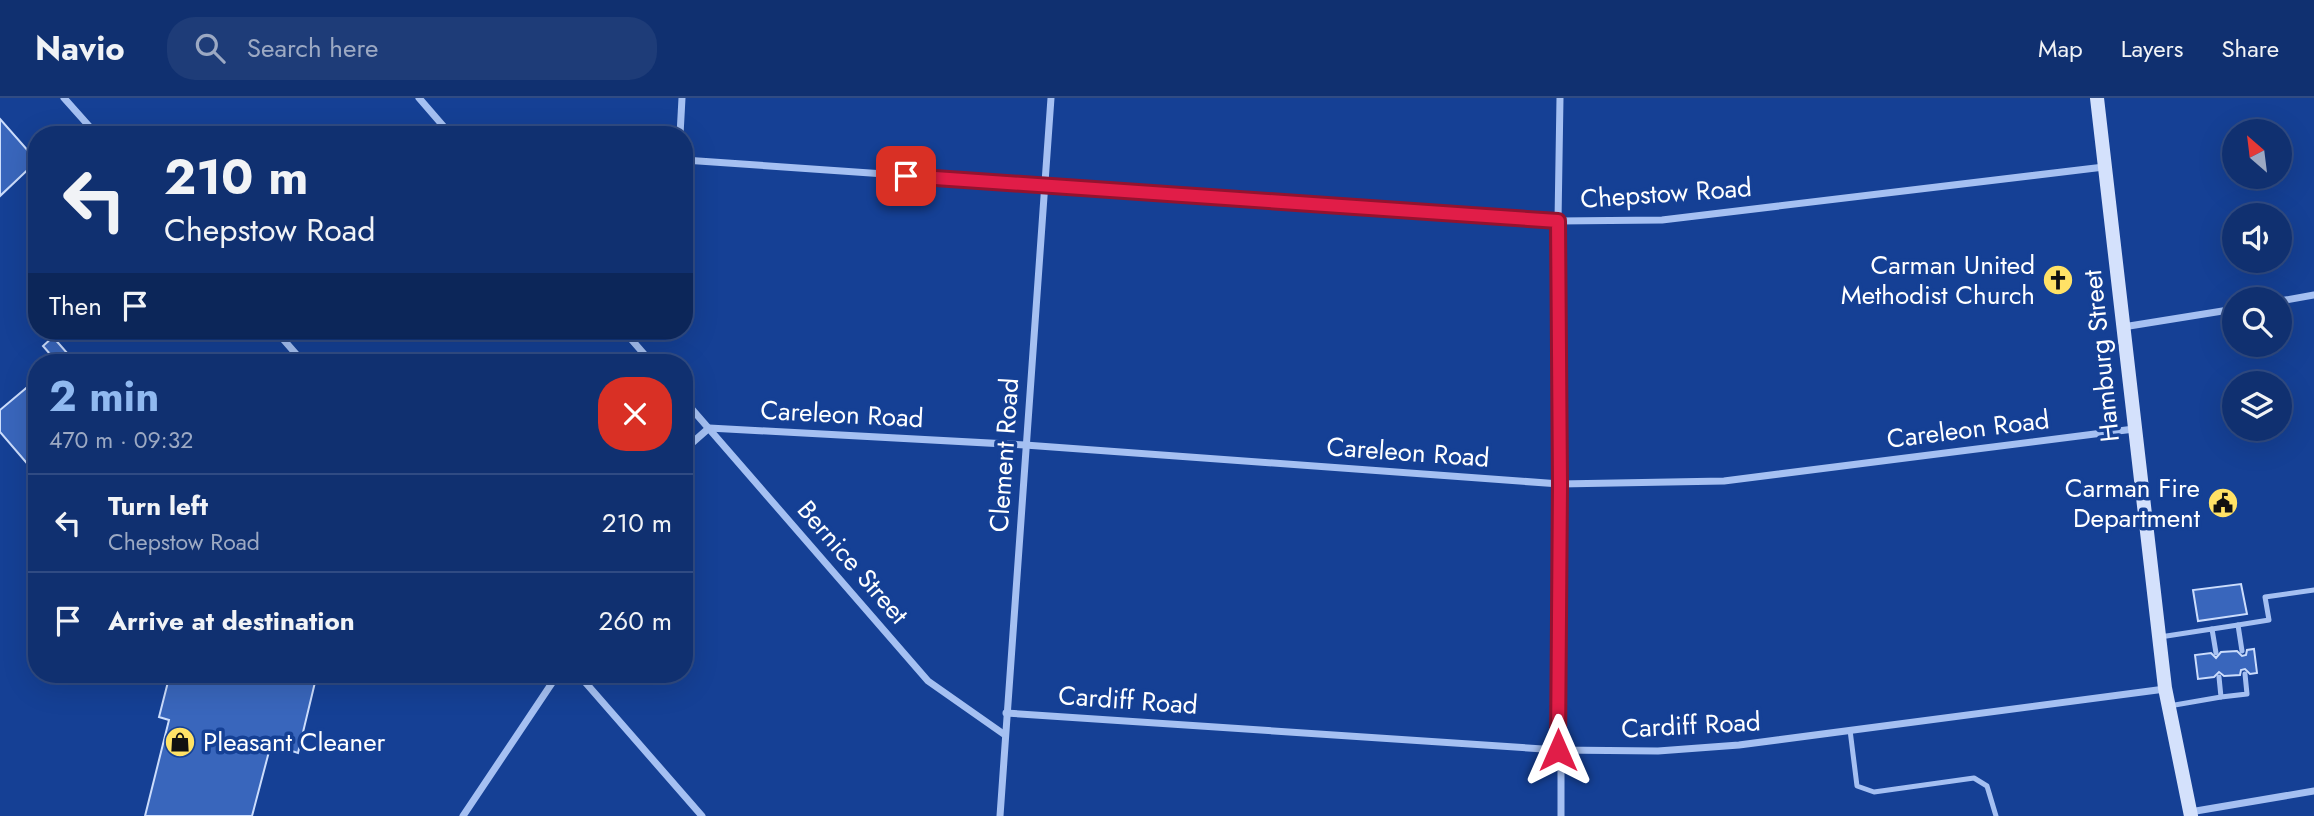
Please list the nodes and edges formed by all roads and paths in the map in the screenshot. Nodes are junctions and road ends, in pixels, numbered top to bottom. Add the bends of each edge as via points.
1 (64, 98) edge
2 (419, 98) edge
3 (682, 98) edge
4 (1051, 98) edge
5 (1560, 98) edge
6 (2097, 98) edge
7 (89, 126) edge
8 (444, 126) edge
9 (680, 126) edge
10 (693, 161) edge
11 (2104, 167) junction
12 (1045, 186) junction
13 (1558, 221) junction
14 (2314, 295) edge
15 (2292, 299) edge
16 (2222, 311) edge
17 (2123, 327) junction
18 (284, 340) edge
19 (632, 340) edge
20 (296, 354) edge
21 (644, 354) edge
22 (693, 410) edge
23 (709, 428) junction
24 (2134, 429) junction
25 (693, 442) edge
26 (1025, 445) junction
27 (1560, 484) junction
28 (2314, 590) edge
29 (2238, 625) junction
30 (2212, 629) junction
31 (2159, 638) junction
32 (2242, 651) dead end
33 (2216, 653) dead end
34 (2245, 674) dead end
35 (2219, 677) dead end
36 (552, 683) edge
37 (586, 683) edge
38 (2165, 688) junction
39 (2221, 697) junction
40 (2169, 706) junction
41 (1006, 713) junction
42 (1850, 730) junction
43 (1004, 735) junction
44 (1558, 750) junction
45 (2314, 791) edge
46 (2190, 814) edge
47 (463, 816) edge
48 (702, 816) edge
49 (1000, 816) edge
50 (1561, 816) edge
51 (1996, 816) edge

1 - 7 street
2 - 8 street
3 - 9 street
4 - 12 street, Clement Road
5 - 13 street
6 - 11 main road, Hamburg Street
10 - 12 street, Chepstow Road
11 - 13 street, Chepstow Road via 1662,220
11 - 17 main road, Hamburg Street
12 - 13 street, Chepstow Road
12 - 26 street, Clement Road
13 - 27 street
14 - 15 street
16 - 17 street
17 - 24 main road, Hamburg Street
18 - 20 street
19 - 21 street
22 - 23 street, Bernice Street
23 - 25 street
23 - 26 street, Careleon Road
23 - 43 street, Bernice Street via 928,681
24 - 27 street, Careleon Road via 1724,481
24 - 31 main road, Hamburg Street
26 - 27 street, Careleon Road
26 - 41 street, Clement Road
27 - 44 street
28 - 29 lane via 2265,597 2269,620
29 - 30 lane
29 - 32 lane
30 - 31 lane
30 - 33 lane
31 - 38 main road, Hamburg Street
34 - 39 lane via 2248,694
35 - 39 lane
36 - 47 street
37 - 48 street
38 - 40 main road, Hamburg Street
38 - 42 street, Cardiff Road
39 - 40 lane
40 - 46 main road, Hamburg Street
41 - 43 street, Clement Road
41 - 44 street, Cardiff Road
42 - 44 street, Cardiff Road via 1739,746
42 - 51 lane via 1857,786 1874,792 1974,778 1987,786
43 - 49 street, Clement Road
44 - 50 street
45 - 46 street

